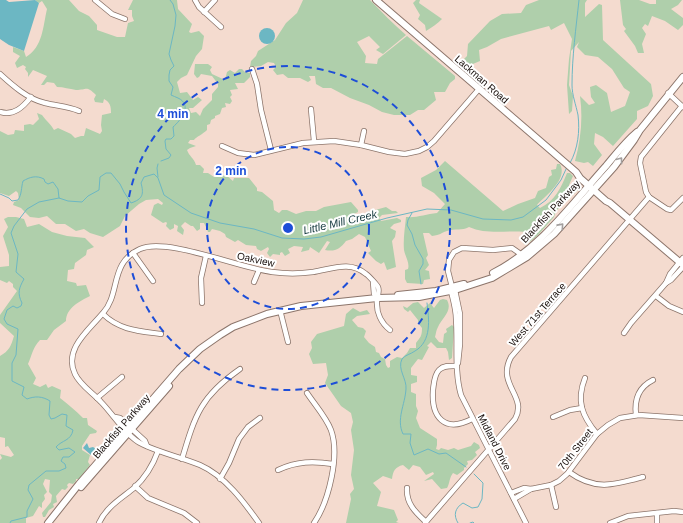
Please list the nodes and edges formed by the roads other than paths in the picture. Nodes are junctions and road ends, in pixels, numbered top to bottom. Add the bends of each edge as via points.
1 (95, 0) edge
2 (196, 0) edge
3 (215, 0) edge
4 (376, 0) edge
5 (204, 12) junction
6 (125, 19) dead end
7 (221, 27) dead end
8 (252, 69) dead end
9 (0, 74) edge
10 (683, 77) edge
11 (479, 89) junction
12 (668, 93) junction
13 (31, 97) junction
14 (683, 106) edge
15 (311, 109) dead end
16 (79, 111) dead end
17 (0, 112) edge
18 (640, 130) junction
19 (364, 131) dead end
20 (314, 141) junction
21 (361, 145) junction
22 (222, 146) dead end
23 (271, 150) junction
24 (590, 184) junction
25 (595, 189) junction
26 (649, 197) junction
27 (683, 198) edge
28 (630, 220) junction
29 (133, 253) junction
30 (522, 255) junction
31 (206, 256) junction
32 (682, 263) edge
33 (260, 270) junction
34 (152, 281) dead end
35 (254, 282) dead end
36 (453, 289) junction
37 (656, 296) junction
38 (377, 298) junction
39 (202, 303) dead end
40 (280, 310) junction
41 (683, 312) edge
42 (103, 314) junction
43 (390, 330) dead end
44 (624, 333) dead end
45 (161, 334) dead end
46 (288, 342) dead end
47 (457, 366) junction
48 (240, 369) dead end
49 (122, 377) dead end
50 (585, 378) dead end
51 (653, 380) dead end
52 (307, 393) dead end
53 (97, 398) junction
54 (582, 408) junction
55 (636, 415) junction
56 (553, 417) dead end
57 (260, 418) dead end
58 (683, 418) edge
59 (472, 419) junction
60 (129, 430) junction
61 (597, 434) junction
62 (489, 450) junction
63 (158, 451) junction
64 (182, 459) junction
65 (333, 464) junction
66 (278, 470) dead end
67 (569, 472) junction
68 (643, 478) dead end
69 (220, 479) junction
70 (551, 485) junction
71 (135, 486) junction
72 (407, 488) dead end
73 (531, 489) junction
74 (511, 493) junction
75 (514, 499) junction
76 (556, 507) dead end
77 (683, 512) edge
78 (657, 513) junction
79 (425, 522) edge
80 (48, 523) edge
81 (99, 523) edge
82 (197, 523) edge
83 (259, 523) edge
84 (314, 523) edge
85 (526, 523) edge
86 (610, 523) edge
87 (657, 523) edge

1 - 6 street via 112,14
2 - 5 street
3 - 5 street
4 - 11 main road, Lackman Road
5 - 7 street
8 - 23 street
9 - 13 street
10 - 12 main road
11 - 21 street via 437,138 419,151 398,154
11 - 24 main road, Lackman Road
12 - 14 street
12 - 18 main road
13 - 16 street
13 - 17 street via 18,110
14 - 26 street via 641,157 643,181
15 - 20 street
18 - 24 main road
25 -> 18 main road
19 - 21 street
20 - 21 street
20 - 23 street
22 - 23 street via 246,155
24 - 25 main road, Lackman Road
24 - 30 main road, Blackfish Parkway
25 - 28 main road, Lackman Road
36 -> 25 main road, Blackfish Parkway via 492,278 527,257 554,234
26 - 27 street via 671,210
26 - 28 street
28 - 32 main road, Lackman Road
28 - 62 street, West 71st Terrace via 512,357 507,375 518,404 518,413
29 - 31 street, Oakview via 152,246 174,248
29 - 34 street
29 - 42 street via 119,270 111,300
30 - 36 main road, Blackfish Parkway via 488,275
30 - 36 street, Midland Drive via 512,248 459,249 449,260 448,272
31 - 33 street, Oakview
31 - 39 street via 201,278
32 - 37 street via 670,274
33 - 35 street
33 - 38 street, Oakview via 288,274 346,266 367,275 373,282
36 - 38 main road, Blackfish Parkway
36 - 47 street, Midland Drive
37 - 41 street
37 - 44 street
38 - 40 main road, Blackfish Parkway
38 - 43 street, Oakview via 382,321
40 - 46 street
40 - 60 main road, Blackfish Parkway via 248,321 220,335 200,349 179,369
42 - 45 street via 125,328
42 - 53 street via 78,341 72,356 77,379
47 - 59 street, Midland Drive via 460,390
47 - 59 street via 443,367 435,375 432,401 434,410 441,419 452,424
48 - 64 street via 216,388 204,403 194,421
49 - 53 street
50 - 54 street
51 - 55 street via 644,386 637,396
52 - 65 street via 331,430 335,449
53 - 60 street via 115,417 120,418
54 - 56 street
54 - 61 street via 587,422
55 - 58 street, 70th Street
55 - 61 street, 70th Street via 620,418
57 - 69 street via 248,427 239,439
59 - 62 street, Midland Drive
60 - 63 street via 141,444
60 - 80 main road, Blackfish Parkway via 79,484
61 - 67 street, 70th Street
62 - 74 street, Midland Drive
62 - 79 street
63 - 64 street
63 - 71 street via 149,469
64 - 69 street via 202,466
65 - 66 street via 310,461
65 - 84 street via 328,496
67 - 68 street via 597,485 616,485
67 - 70 street, 70th Street
69 - 83 street via 236,493
70 - 73 street, 70th Street
70 - 76 street
71 - 81 street via 110,508
71 - 82 street via 148,498 184,513
72 - 79 street via 406,494 411,508
73 - 74 street, 70th Street via 524,488
73 - 75 street, 70th Street
74 - 75 street, Midland Drive
75 - 85 street, Midland Drive
77 - 78 street
78 - 86 street via 628,516
78 - 87 street

